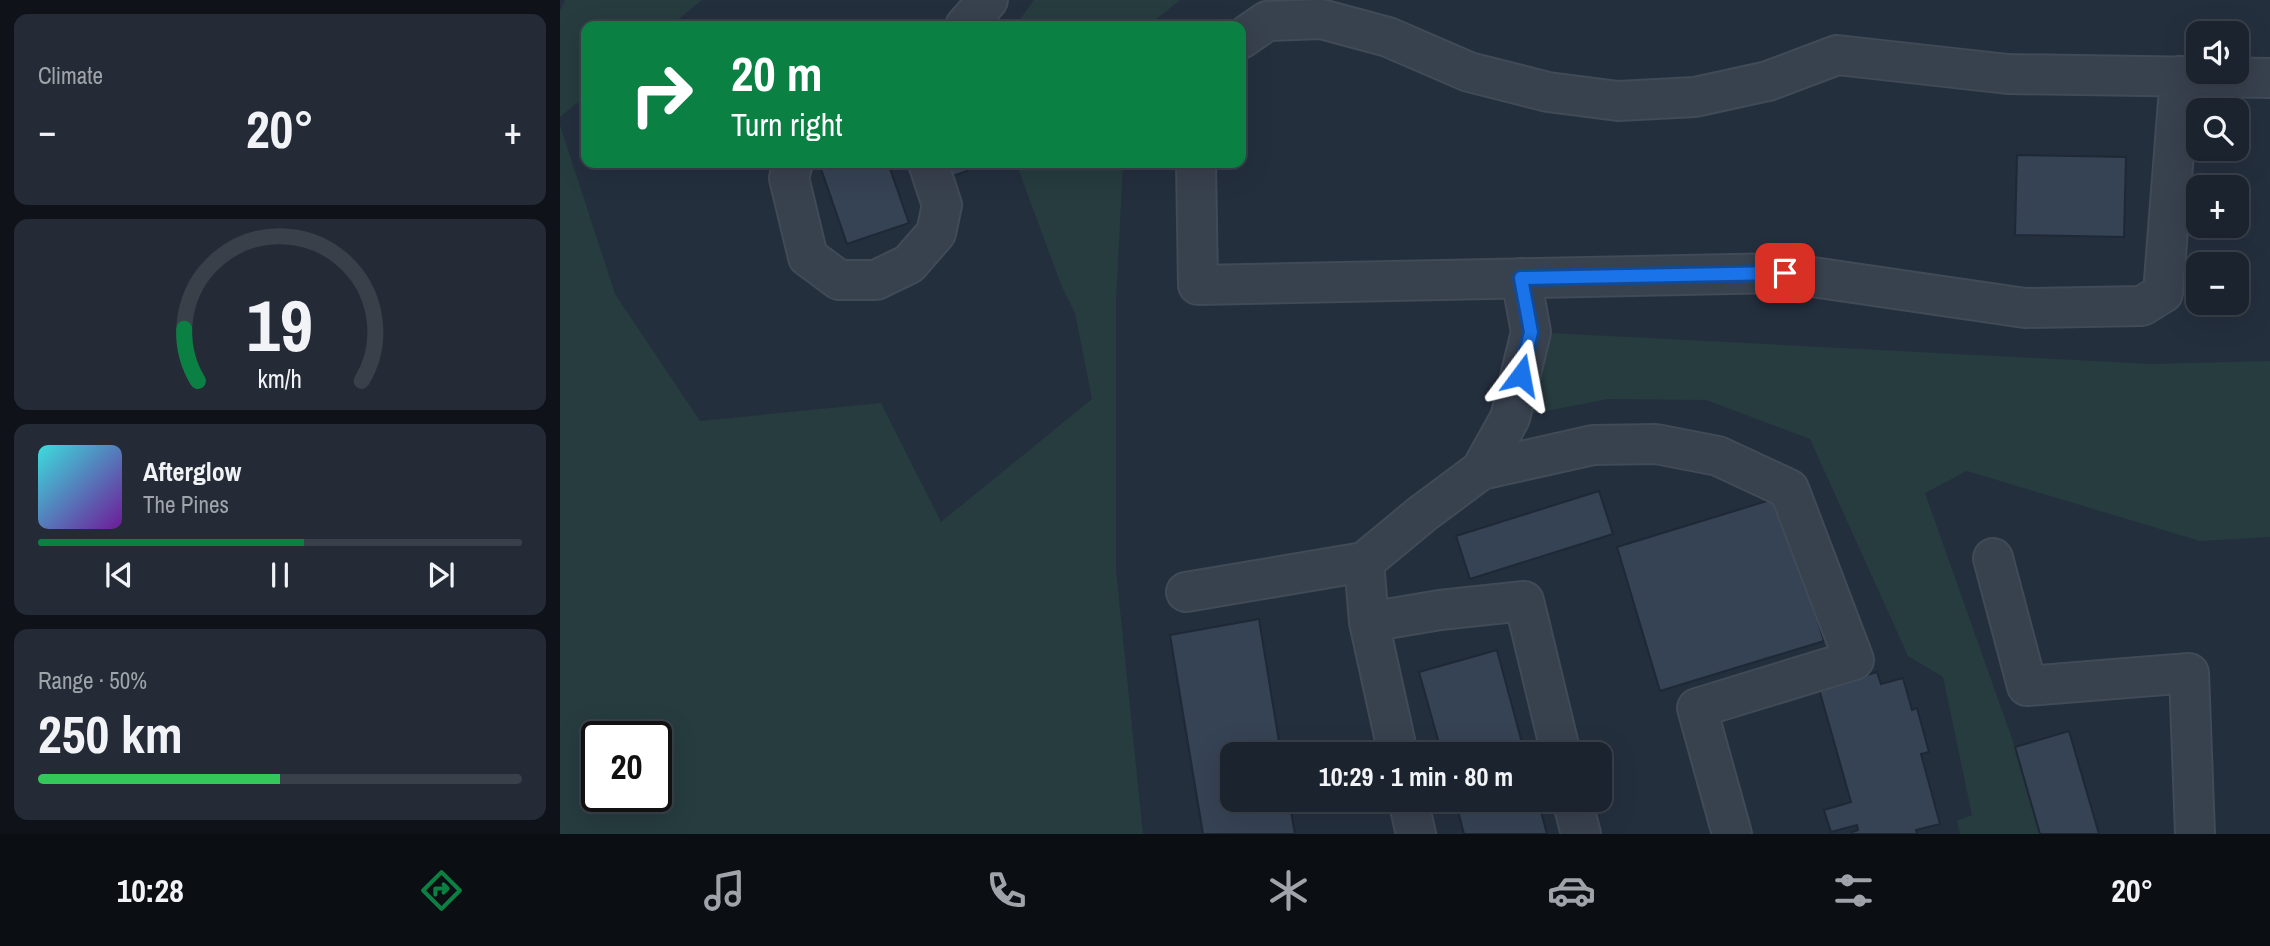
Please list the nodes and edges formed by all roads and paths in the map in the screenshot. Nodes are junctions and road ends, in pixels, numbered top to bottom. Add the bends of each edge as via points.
1 (988, 0) edge
2 (969, 21) edge
3 (1246, 36) edge
4 (2180, 76) junction
5 (2270, 78) edge
6 (2270, 91) edge
7 (792, 168) edge
8 (930, 168) edge
9 (1196, 168) edge
10 (1521, 278) junction
11 (1481, 470) junction
12 (1993, 558) dead end
13 (1364, 562) junction
14 (1186, 592) dead end
15 (1369, 622) junction
16 (1395, 742) edge
17 (1558, 742) edge
18 (1411, 812) edge
19 (1575, 812) edge
20 (1416, 834) edge
21 (1581, 834) edge
22 (1732, 834) edge
23 (2195, 834) edge

1 - 2 lane
3 - 4 lane via 1267,21 1321,19 1388,37 1469,72 1548,92 1618,101 1695,97 1768,81 1836,55 2008,74
4 - 5 lane
4 - 10 lane via 2163,293 2142,306 2025,307 1785,273
5 - 6 lane
7 - 8 lane via 789,178 808,257 839,280 876,280 909,264 936,233 942,205
9 - 10 lane via 1198,285
10 - 11 lane via 1531,332 1510,418
11 - 13 lane
11 - 22 lane via 1593,444 1656,443 1718,456 1789,489 1854,660 1697,708
12 - 23 lane via 2027,685 2189,673
13 - 14 lane
13 - 15 lane
15 - 16 lane
15 - 17 lane via 1524,601
18 - 20 lane
19 - 21 lane

